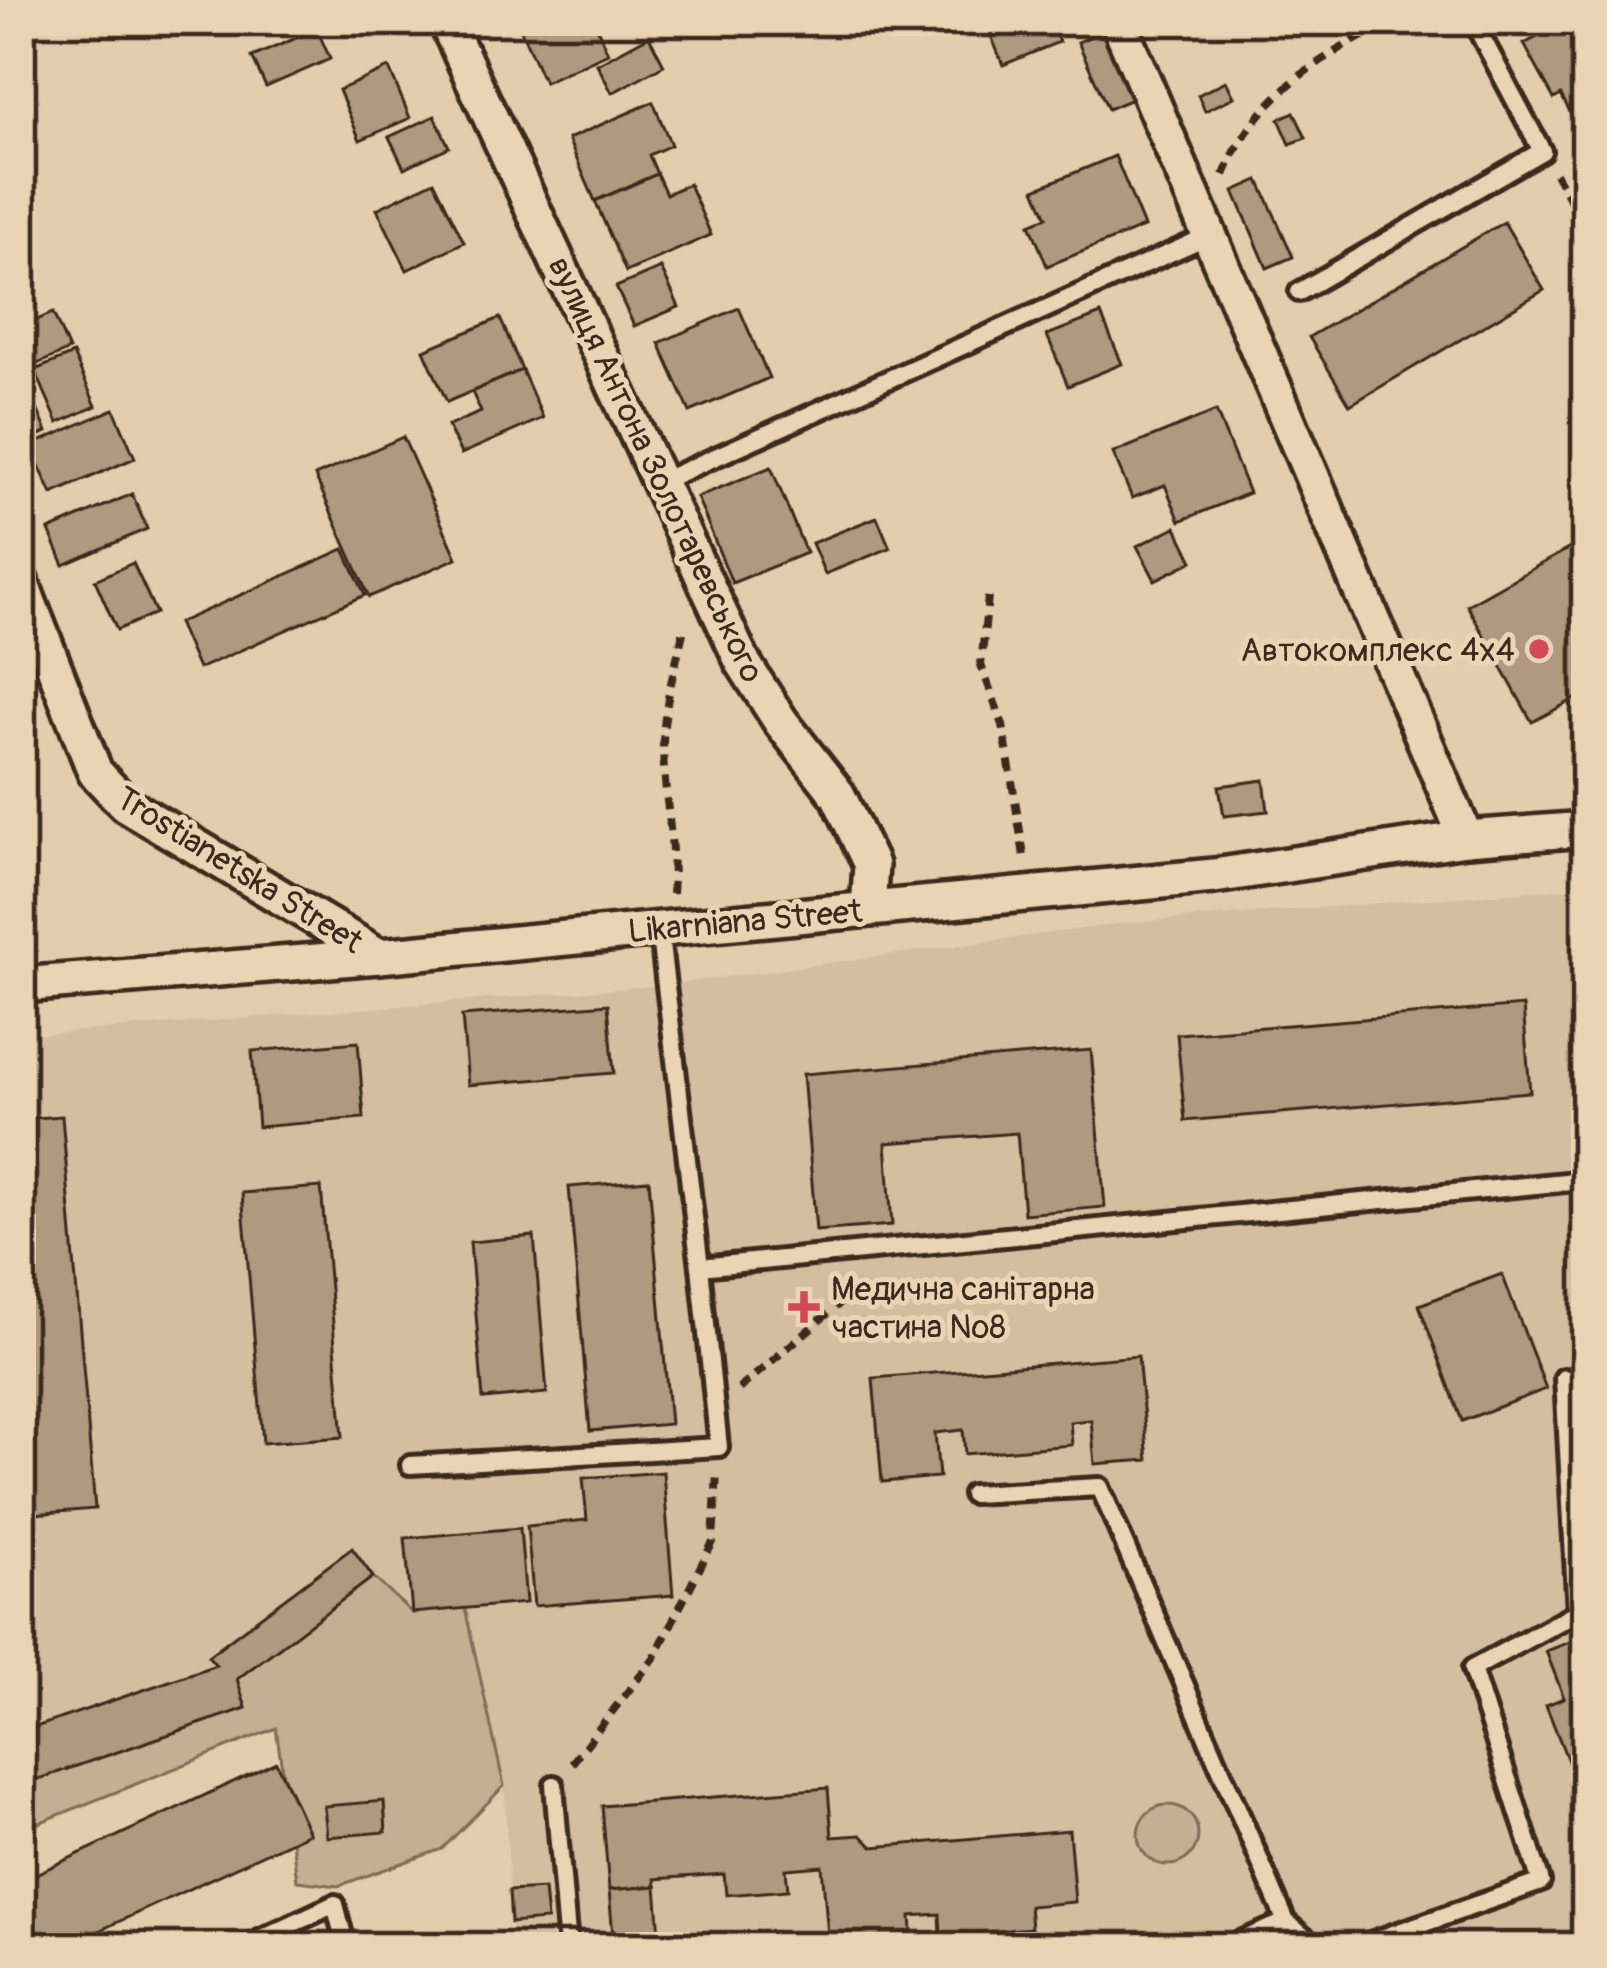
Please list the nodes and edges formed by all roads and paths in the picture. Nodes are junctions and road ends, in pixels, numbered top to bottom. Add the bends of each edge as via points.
1 (446, 21) edge
2 (1118, 21) edge
3 (1394, 21) edge
4 (1473, 21) edge
5 (1542, 151) junction
6 (1586, 228) edge
7 (1210, 235) junction
8 (1299, 292) dead end
9 (662, 481) junction
10 (21, 582) edge
11 (988, 597) dead end
12 (686, 619) dead end
13 (1586, 829) edge
14 (1466, 838) junction
15 (1029, 893) junction
16 (868, 909) junction
17 (666, 928) junction
18 (379, 956) junction
19 (21, 985) edge
20 (1586, 1180) edge
21 (908, 1246) junction
22 (700, 1267) junction
23 (1564, 1378) dead end
24 (714, 1409) junction
25 (718, 1447) junction
26 (410, 1465) dead end
27 (972, 1494) dead end
28 (554, 1785) joint
29 (1286, 1922) junction
30 (242, 1947) edge
31 (346, 1947) edge
32 (568, 1947) edge
33 (1226, 1947) edge
34 (1316, 1947) edge
35 (1356, 1947) edge

1 - 9 street, вулиця Антона Золотаревського
2 - 7 street
3 - 7 path via 1333,52 1266,105 1228,167
4 - 5 lane
5 - 6 path
5 - 8 lane
7 - 9 lane
7 - 14 street
9 - 16 street, вулиця Антона Золотаревського via 742,661 838,795 871,865
10 - 18 street, Trostianetska Street via 95,772 125,805
11 - 15 path via 981,665 1003,725
12 - 17 path via 665,697
13 - 14 street, Likarniana Street
14 - 15 street, Likarniana Street via 1214,876
15 - 16 street, Likarniana Street
16 - 17 street, Likarniana Street
17 - 18 street, Likarniana Street
17 - 22 lane
18 - 19 street, Likarniana Street
20 - 21 lane
21 - 22 lane
21 - 24 path
22 - 24 lane
23 - 35 lane via 1577,1612 1472,1670 1540,1882
24 - 25 lane
25 - 26 lane
25 - 28 path via 713,1543 653,1658
27 - 29 lane via 1100,1487
28 - 32 lane
29 - 33 lane
29 - 34 lane
30 - 31 lane via 335,1904

